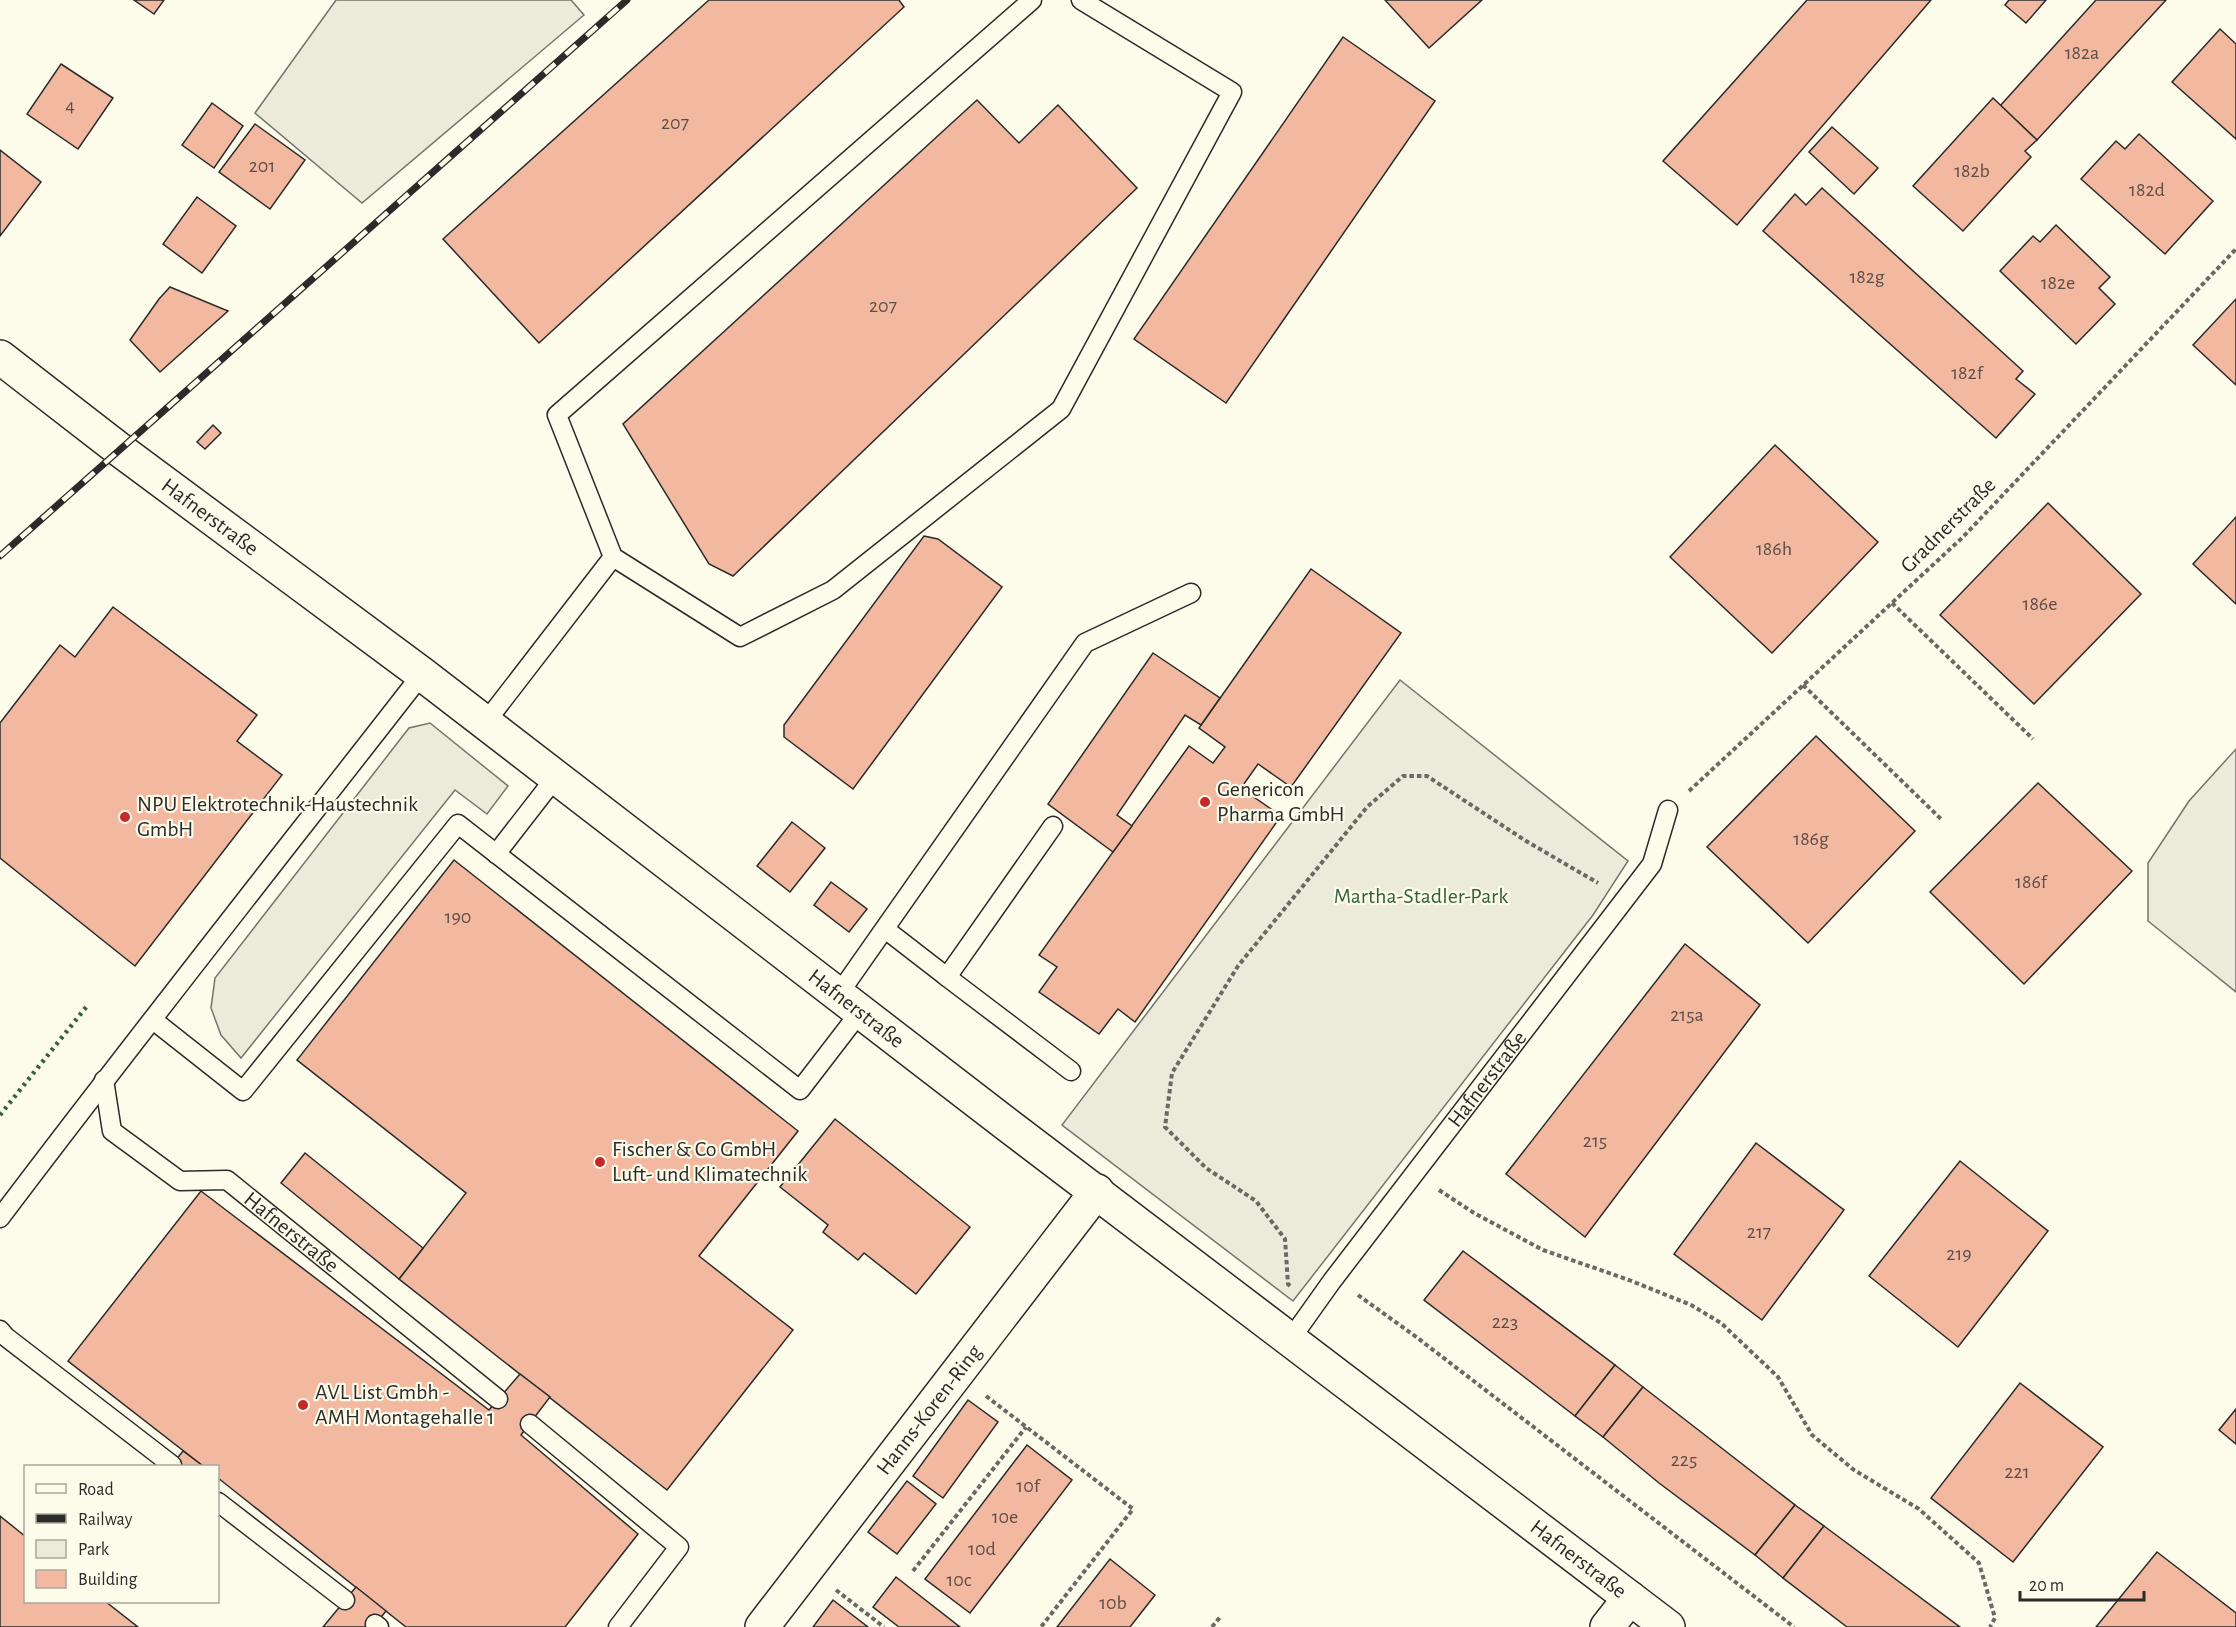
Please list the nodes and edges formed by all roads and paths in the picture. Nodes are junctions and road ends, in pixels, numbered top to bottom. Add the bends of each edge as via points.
1 (1032, 0) edge
2 (1081, 0) edge
3 (2236, 249) edge
4 (0, 357) edge
5 (613, 557) junction
6 (1191, 592) dead end
7 (1892, 603) junction
8 (422, 674) junction
9 (1803, 685) junction
10 (485, 723) junction
11 (2033, 739) dead end
12 (555, 778) junction
13 (1668, 810) joint
14 (1942, 820) dead end
15 (1053, 826) dead end
16 (496, 854) junction
17 (1640, 878) junction
18 (885, 929) junction
19 (947, 976) junction
20 (849, 1004) junction
21 (153, 1020) junction
22 (1071, 1071) dead end
23 (104, 1080) junction
24 (1432, 1186) dead end
25 (1097, 1191) junction
26 (0, 1218) edge
27 (1332, 1281) junction
28 (1314, 1305) junction
29 (0, 1330) edge
30 (1290, 1340) junction
31 (957, 1373) junction
32 (498, 1399) dead end
33 (530, 1424) dead end
34 (1026, 1427) junction
35 (171, 1465) edge
36 (219, 1503) edge
37 (807, 1568) junction
38 (913, 1571) dead end
39 (1630, 1598) junction
40 (345, 1600) dead end
41 (1220, 1617) dead end
42 (618, 1627) edge
43 (762, 1627) edge
44 (884, 1627) edge
45 (1041, 1627) edge
46 (1212, 1627) edge
47 (1607, 1627) edge
48 (1668, 1627) edge
49 (1794, 1627) edge
50 (1990, 1627) edge

1 - 5 lane via 557,415
2 - 5 lane via 1232,92 1061,409 833,590 740,637
3 - 7 path, Gradnerstraße via 1963,537
4 - 8 street, Hafnerstraße
5 - 10 lane
6 - 18 lane via 1085,643
7 - 9 path, Gradnerstraße
7 - 11 path
8 - 10 street, Hafnerstraße
8 - 21 lane
9 - 13 path, Gradnerstraße
9 - 14 path
10 - 12 street, Hafnerstraße
12 - 16 lane
12 - 20 street, Hafnerstraße
13 - 17 lane, Hafnerstraße via 1652,864
15 - 19 lane
16 - 20 lane via 800,1090
16 - 21 lane via 458,824 243,1091
17 - 27 lane, Hafnerstraße
17 - 28 path via 1596,883 1426,776 1403,776 1366,807 1238,966 1172,1073 1165,1127 1206,1168 1256,1201 1285,1239 1288,1284
18 - 19 lane
18 - 20 lane
19 - 22 lane
20 - 25 street, Hafnerstraße
21 - 23 lane
23 - 26 lane
23 - 32 lane, Hafnerstraße via 112,1131 180,1180 227,1180
24 - 50 path via 1543,1250 1640,1284 1691,1305 1721,1323 1778,1377 1812,1435 1854,1470 1919,1509 1979,1563 1995,1618
25 - 30 street, Hafnerstraße
25 - 31 street, Hanns-Koren-Ring
27 - 28 lane, Hafnerstraße
27 - 49 path via 1350,1289 1415,1336
28 - 30 lane, Hafnerstraße
29 - 35 lane
30 - 39 street, Hafnerstraße
31 - 34 path
31 - 37 street, Hanns-Koren-Ring
33 - 42 lane via 679,1547
34 - 38 path
34 - 45 path via 1133,1509
36 - 40 lane
37 - 43 street, Hanns-Koren-Ring
37 - 44 path
39 - 47 street
39 - 48 street, Hafnerstraße
41 - 46 path

